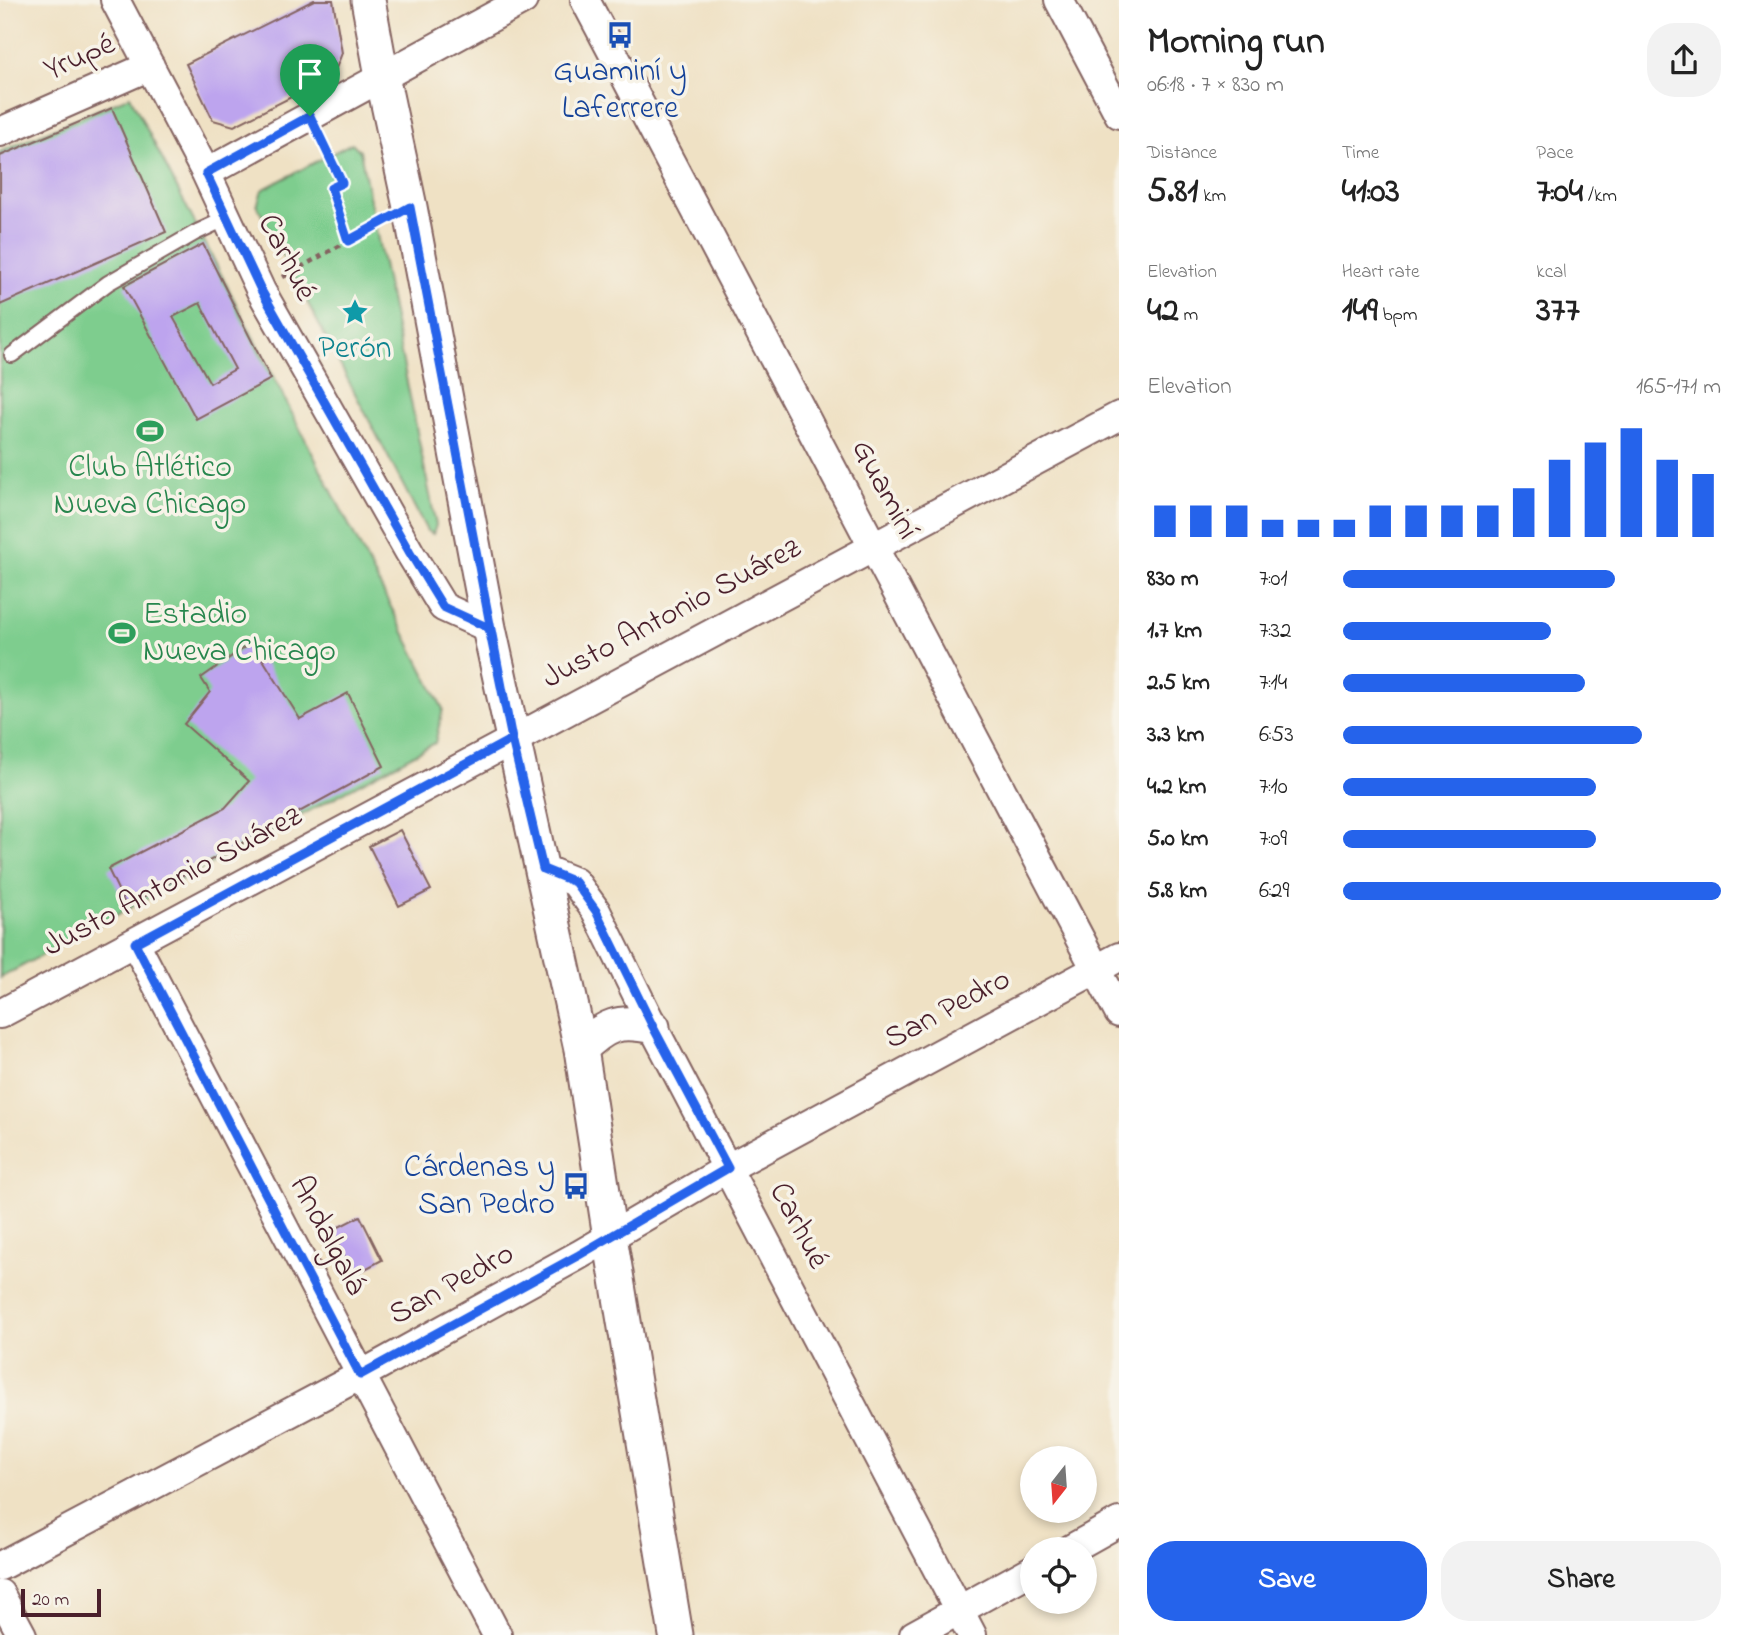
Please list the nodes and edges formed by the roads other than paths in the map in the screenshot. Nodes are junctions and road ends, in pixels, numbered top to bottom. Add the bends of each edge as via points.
1 (115, 0) edge
2 (369, 0) edge
3 (523, 0) edge
4 (585, 0) edge
5 (1059, 0) edge
6 (150, 66) junction
7 (382, 76) junction
8 (1119, 114) edge
9 (0, 132) edge
10 (206, 173) junction
11 (227, 218) junction
12 (12, 355) dead end
13 (1119, 416) edge
14 (875, 547) junction
15 (489, 628) junction
16 (512, 739) junction
17 (543, 869) junction
18 (135, 943) junction
19 (1107, 964) edge
20 (1119, 1013) edge
21 (0, 1014) edge
22 (653, 1027) junction
23 (581, 1049) junction
24 (728, 1168) junction
25 (610, 1237) junction
26 (360, 1375) junction
27 (1119, 1522) edge
28 (1092, 1537) edge
29 (0, 1566) edge
30 (1020, 1579) edge
31 (0, 1594) edge
32 (965, 1623) edge
33 (22, 1635) edge
34 (497, 1635) edge
35 (676, 1635) edge
36 (914, 1635) edge

1 - 6 street, Carhué
2 - 7 street
3 - 7 street
4 - 14 street, Guaminí
5 - 8 street
6 - 9 street, Yrupé
6 - 10 street, Carhué
7 - 10 street
7 - 15 street
10 - 11 street, Carhué
11 - 12 lane via 108,283
11 - 15 street, Carhué via 261,290 443,607
13 - 14 street, Justo Antonio Suárez
14 - 16 street, Justo Antonio Suárez
14 - 19 street, Guaminí
15 - 16 street
16 - 17 street
16 - 18 street, Justo Antonio Suárez
17 - 22 street, Carhué via 575,882 596,911
17 - 23 street
18 - 21 street, Justo Antonio Suárez
18 - 26 street, Andalgalá
19 - 20 street, Guaminí
19 - 24 street, San Pedro
22 - 23 street via 610,1026
22 - 24 street, Carhué
23 - 25 street
24 - 25 street, San Pedro
24 - 32 street, Carhué
25 - 26 street, San Pedro
25 - 35 street
26 - 29 street, San Pedro
26 - 34 street, Andalgalá
27 - 28 street
30 - 32 street
31 - 33 street
32 - 36 street

